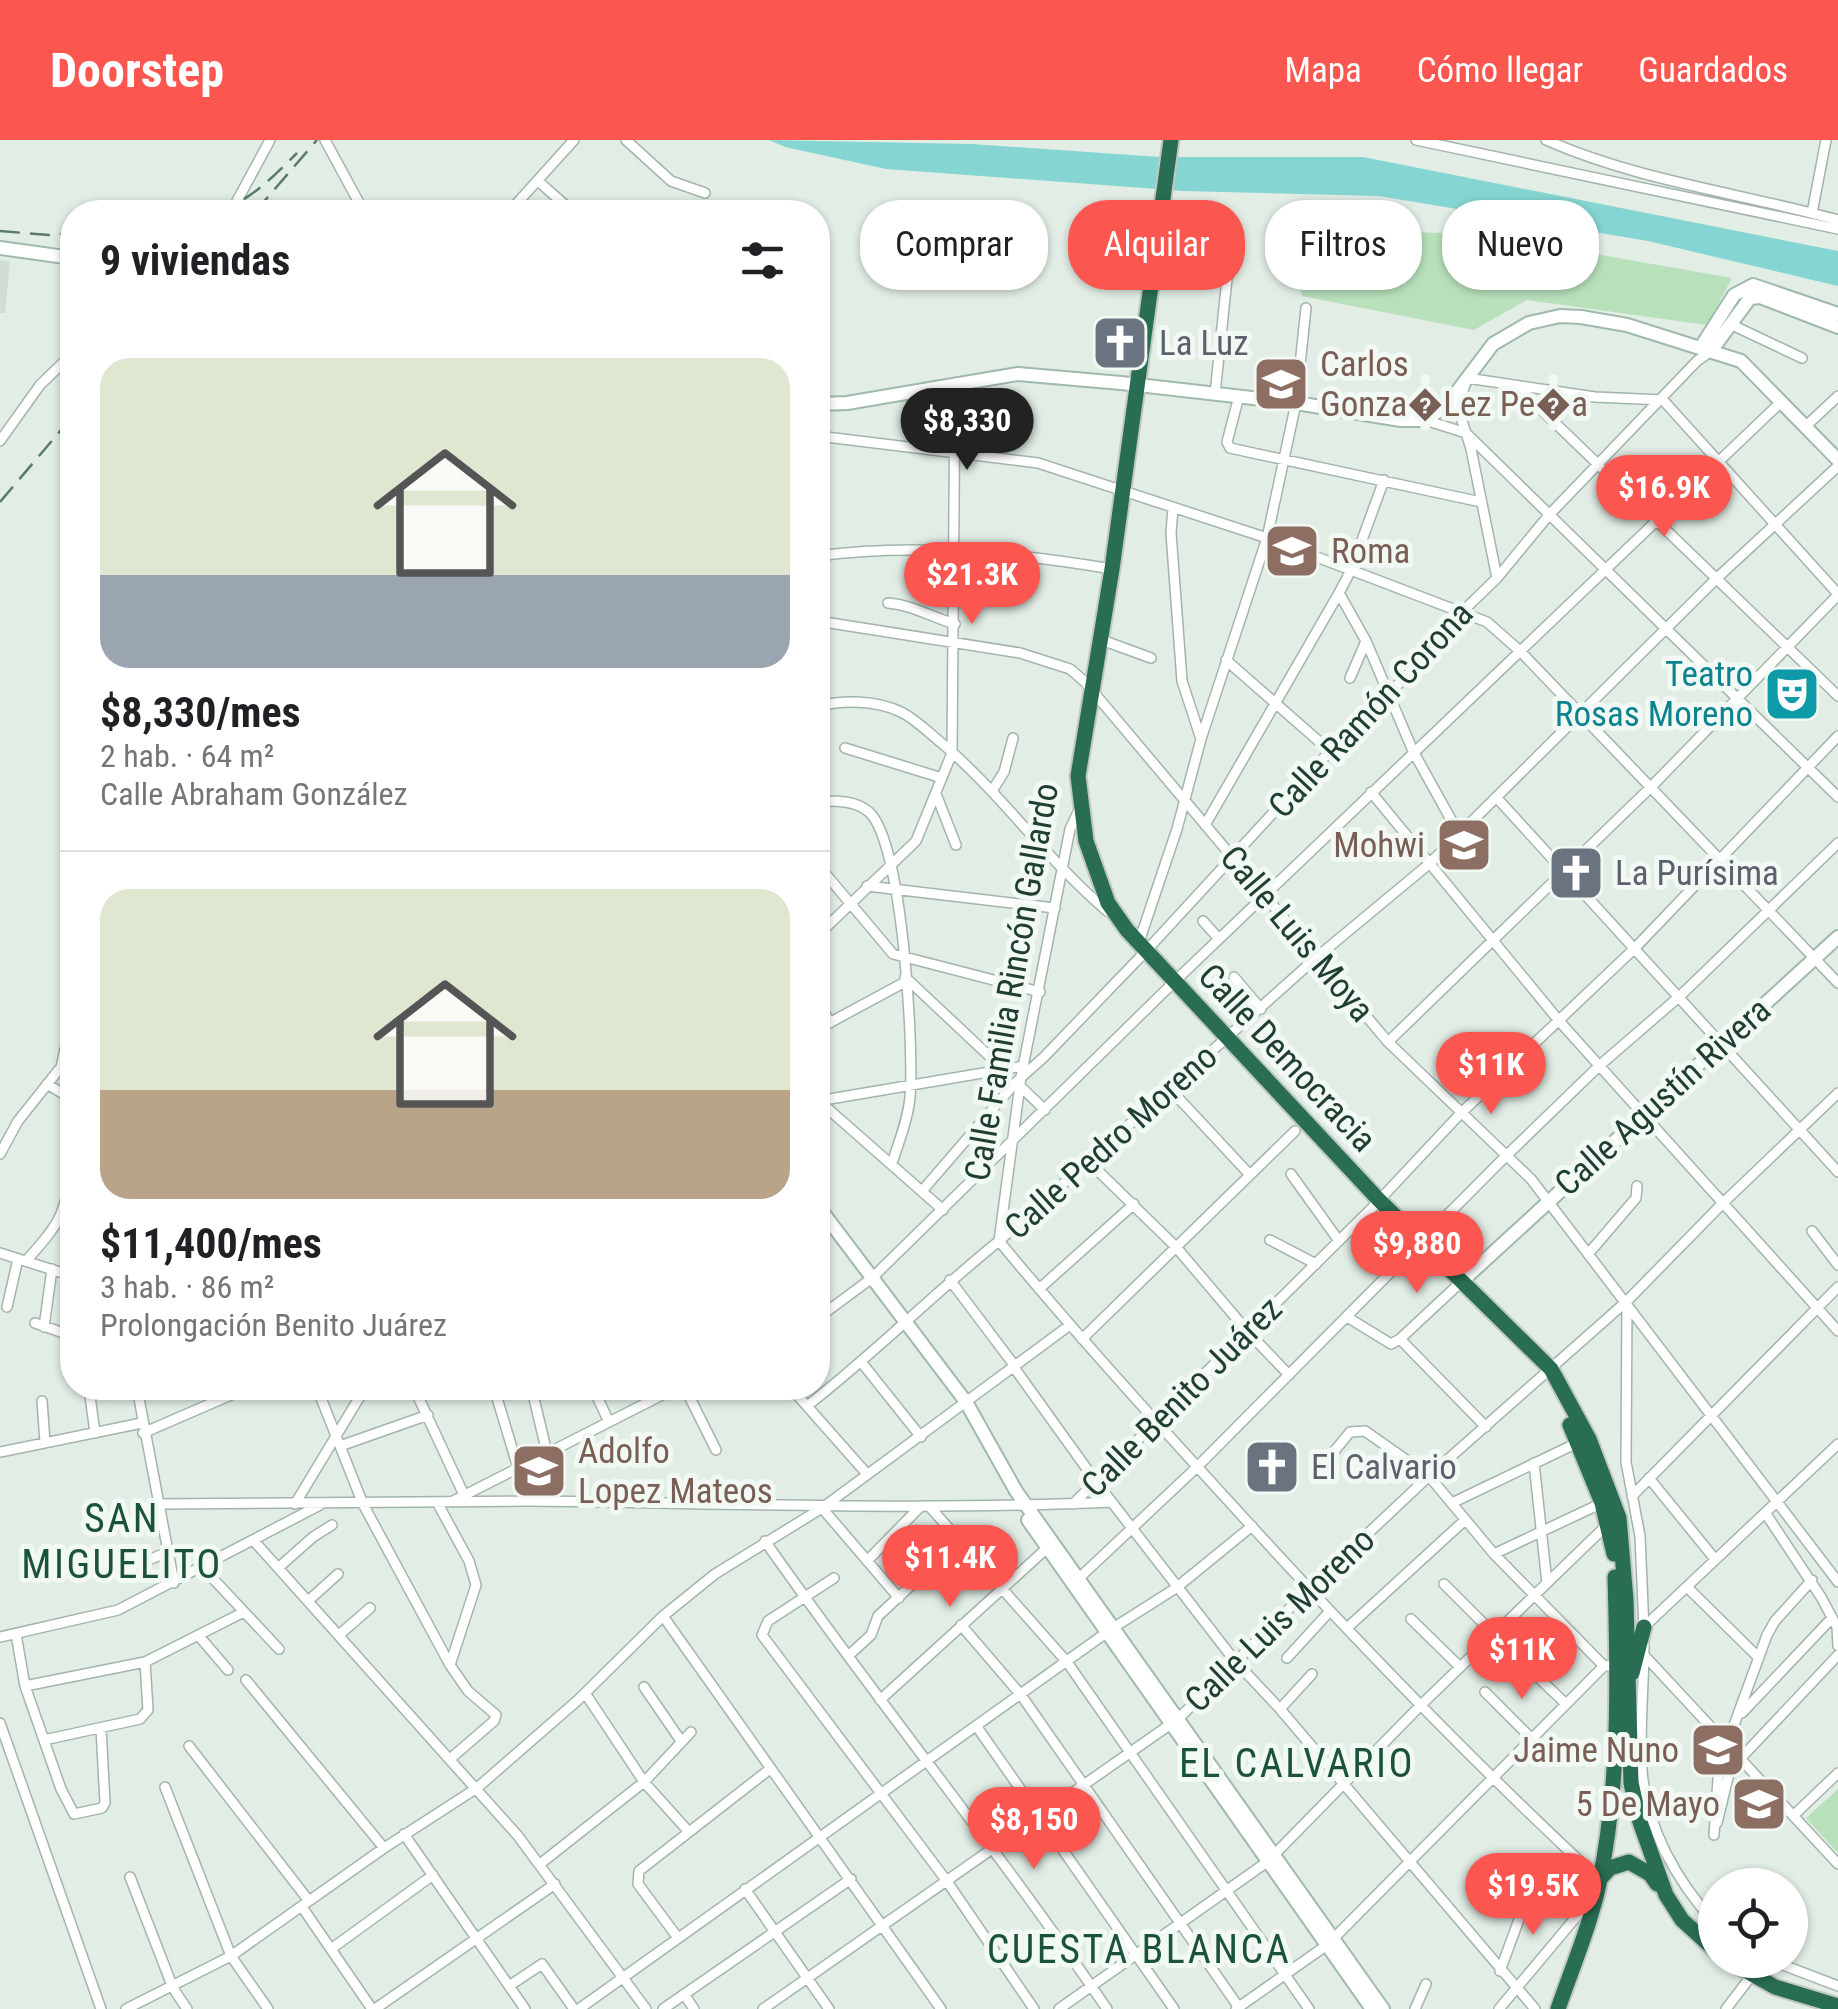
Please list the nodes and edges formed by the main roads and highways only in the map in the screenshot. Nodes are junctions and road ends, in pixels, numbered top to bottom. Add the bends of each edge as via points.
1 (1171, 140) edge
2 (1080, 809) joint
3 (1547, 1373) junction
4 (1644, 1627) road end
5 (1626, 1628) junction
6 (1610, 1665) junction
7 (1627, 1697) junction
8 (1627, 1717) junction
9 (1596, 1890) junction
10 (1666, 1895) junction
11 (1698, 1935) edge
12 (1758, 1978) edge
13 (1838, 2003) edge
14 (1813, 2005) edge
15 (1558, 2009) edge

1 - 2 highway, Calle Familia Rincón Gallardo via 1078,776
2 - 3 highway, Calle Democracia via 1108,903 1137,941
3 - 5 highway, Calle Democracia via 1589,1439 1612,1494
3 - 6 highway, Calle Democracia via 1608,1524 1614,1556
4 - 7 highway
5 - 6 highway
5 - 7 highway, Calle Democracia
6 - 8 highway
6 - 9 highway, Calle Democracia via 1610,1802
7 - 8 highway, Calle Democracia
8 - 10 highway via 1636,1803
9 - 10 highway via 1610,1868 1629,1862 1650,1874
9 - 15 highway, Calle Democracia
10 - 11 highway
12 - 14 highway
13 - 14 highway

